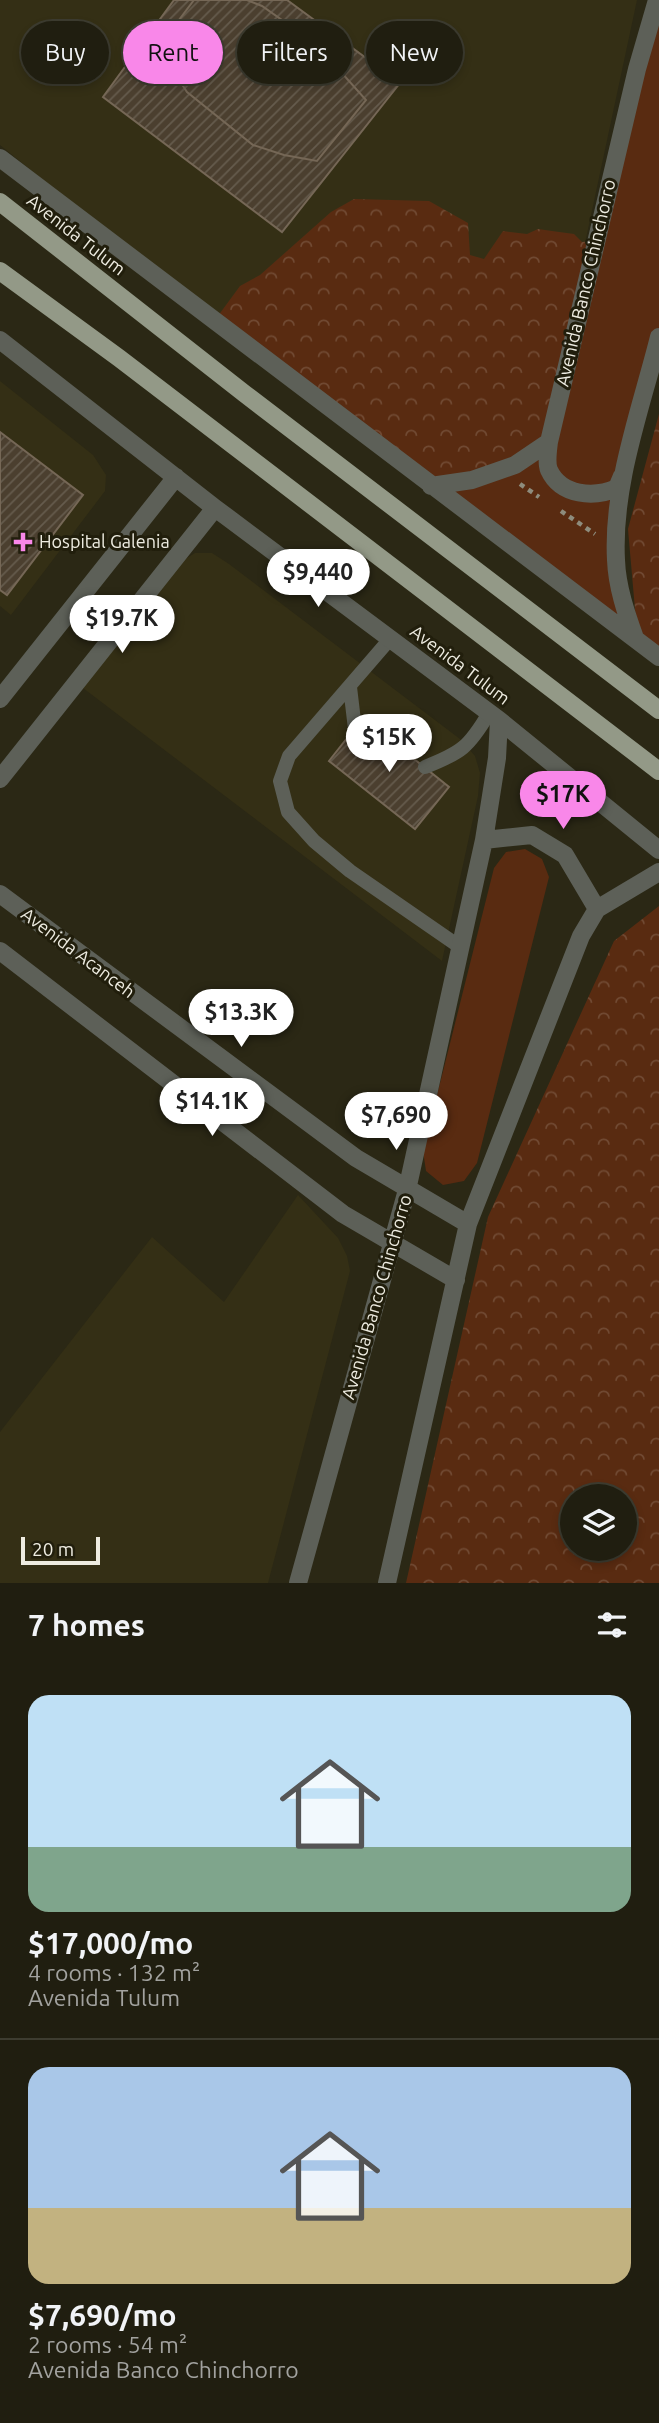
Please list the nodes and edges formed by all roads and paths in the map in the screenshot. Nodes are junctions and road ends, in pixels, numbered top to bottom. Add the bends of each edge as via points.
1 (657, 0) edge
2 (659, 43) edge
3 (637, 69) junction
4 (0, 158) edge
5 (0, 202) edge
6 (0, 271) edge
7 (659, 337) edge
8 (0, 340) edge
9 (549, 442) junction
10 (626, 466) junction
11 (176, 477) junction
12 (431, 486) junction
13 (215, 508) junction
14 (635, 638) junction
15 (390, 639) junction
16 (659, 657) edge
17 (349, 687) junction
18 (0, 699) edge
19 (659, 710) edge
20 (494, 717) junction
21 (355, 729) dead end
22 (425, 767) dead end
23 (659, 771) edge
24 (0, 779) edge
25 (484, 841) junction
26 (659, 850) edge
27 (659, 872) edge
28 (0, 894) edge
29 (597, 909) junction
30 (460, 947) junction
31 (0, 951) edge
32 (407, 1190) junction
33 (468, 1224) junction
34 (392, 1241) junction
35 (456, 1280) junction
36 (298, 1583) edge
37 (387, 1583) edge

1 - 3 street, Avenida Banco Chinchorro
2 - 3 street
3 - 9 street, Avenida Banco Chinchorro
4 - 12 street, Avenida Tulum
5 - 19 main road, Avenida Tulum
6 - 23 main road, Avenida Tulum
7 - 10 street
8 - 11 street, Avenida Tulum
9 - 10 street via 548,468 572,491 594,495 617,488
9 - 12 street via 515,465 472,480
10 - 14 street via 616,525 616,562 621,597
11 - 13 street, Avenida Tulum
11 - 18 street
12 - 14 street, Avenida Tulum
13 - 15 street, Avenida Tulum
13 - 24 street
14 - 16 street, Avenida Tulum
15 - 17 lane
15 - 20 street, Avenida Tulum
17 - 21 lane
17 - 30 lane via 289,756 280,781 288,812 350,872
20 - 22 lane via 450,757
20 - 25 street, Avenida Banco Chinchorro via 496,758
20 - 26 street, Avenida Tulum
25 - 29 street via 532,835 565,855
25 - 30 street, Avenida Banco Chinchorro
27 - 29 street
28 - 32 street, Avenida Acanceh via 356,1158
29 - 33 street via 581,936
30 - 32 street, Avenida Banco Chinchorro
31 - 34 street via 343,1214
32 - 33 street, Avenida Acanceh
32 - 34 street, Avenida Banco Chinchorro
33 - 35 street
34 - 35 street
34 - 36 street, Avenida Banco Chinchorro
35 - 37 street

